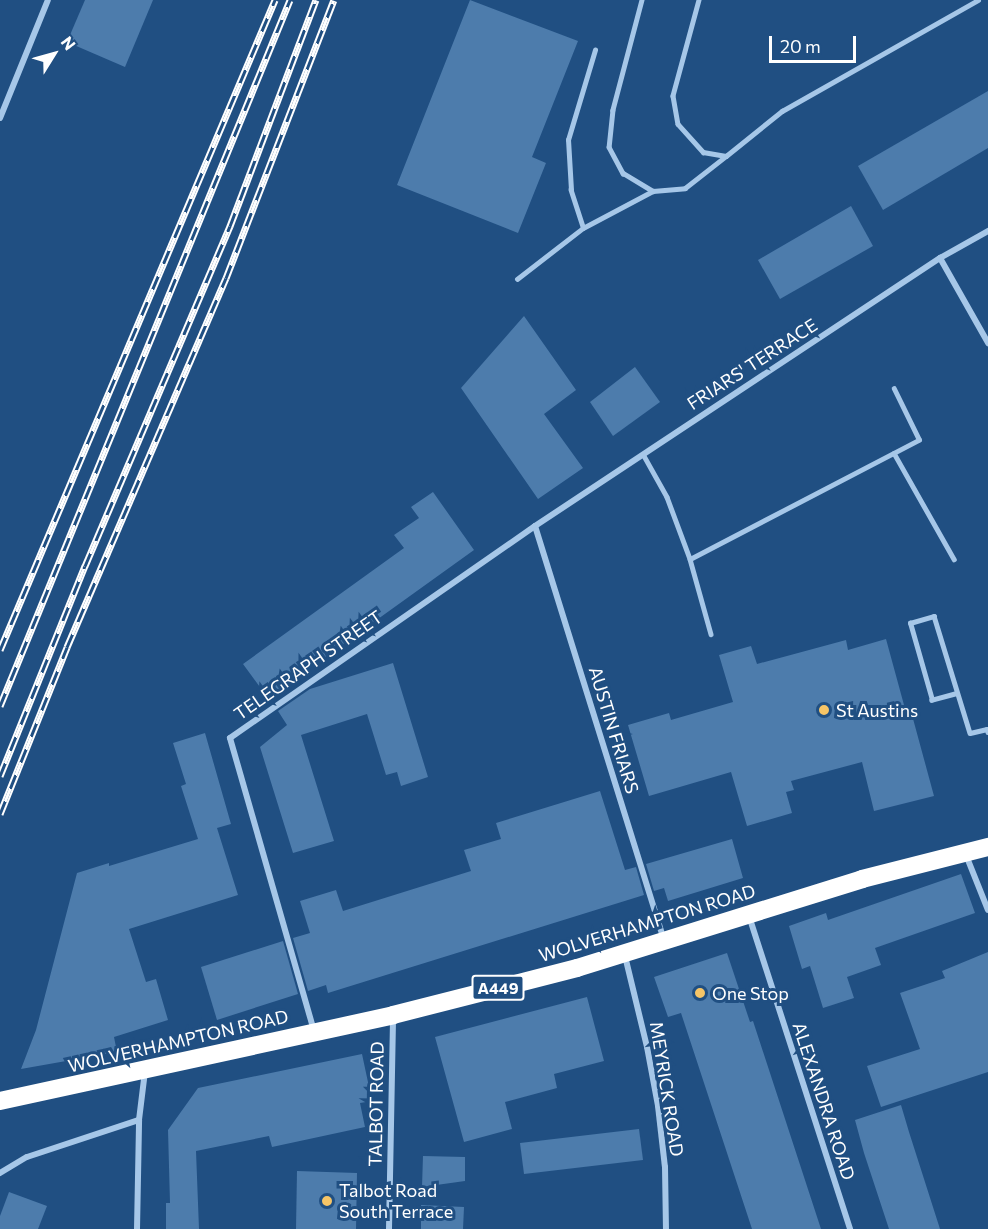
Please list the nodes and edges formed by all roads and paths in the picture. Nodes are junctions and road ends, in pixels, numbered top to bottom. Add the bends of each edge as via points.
1 (48, 0) edge
2 (642, 0) edge
3 (699, 0) edge
4 (978, 0) edge
5 (595, 50) dead end
6 (0, 118) edge
7 (726, 156) junction
8 (653, 191) junction
9 (583, 228) junction
10 (988, 231) edge
11 (940, 258) junction
12 (517, 279) dead end
13 (988, 343) edge
14 (894, 389) dead end
15 (894, 453) junction
16 (643, 454) junction
17 (535, 525) junction
18 (690, 559) junction
19 (954, 559) dead end
20 (711, 634) dead end
21 (956, 694) junction
22 (988, 732) edge
23 (988, 847) edge
24 (965, 853) junction
25 (988, 910) edge
26 (748, 914) junction
27 (665, 942) junction
28 (624, 955) junction
29 (393, 1015) junction
30 (314, 1032) junction
31 (145, 1071) junction
32 (0, 1101) edge
33 (140, 1120) junction
34 (0, 1173) edge
35 (137, 1229) edge
36 (388, 1229) edge
37 (666, 1229) edge
38 (850, 1229) edge

1 - 6 street
2 - 8 lane via 613,110 609,147 623,173
3 - 7 lane via 673,96 678,124 703,152
4 - 7 lane via 782,111
5 - 9 lane via 568,140 571,190
7 - 8 lane via 685,188
8 - 9 lane
9 - 12 lane
10 - 11 street, FRIARS' TERRACE
11 - 13 street
11 - 16 street, FRIARS' TERRACE
14 - 15 lane via 920,440
15 - 18 lane
15 - 19 lane
16 - 17 street, FRIARS' TERRACE
16 - 18 lane via 667,497
17 - 27 street, AUSTIN FRIARS
17 - 30 street, TELEGRAPH STREET via 230,738
18 - 20 lane
21 - 21 lane via 934,616 910,623 932,700
21 - 22 lane via 970,733 987,729
23 - 24 highway, WOLVERHAMPTON ROAD / A449
24 - 25 street
24 - 26 highway, WOLVERHAMPTON ROAD / A449
26 - 27 highway, WOLVERHAMPTON ROAD / A449
26 - 38 street, ALEXANDRA ROAD
27 - 28 highway, WOLVERHAMPTON ROAD / A449
28 - 29 highway, WOLVERHAMPTON ROAD / A449
28 - 37 street, MEYRICK ROAD via 658,1106 665,1167
29 - 30 highway, WOLVERHAMPTON ROAD / A449
29 - 36 street, TALBOT ROAD
30 - 31 highway, WOLVERHAMPTON ROAD / A449
31 - 32 highway, WOLVERHAMPTON ROAD / A449
31 - 33 street
33 - 34 street via 27,1157
33 - 35 street

